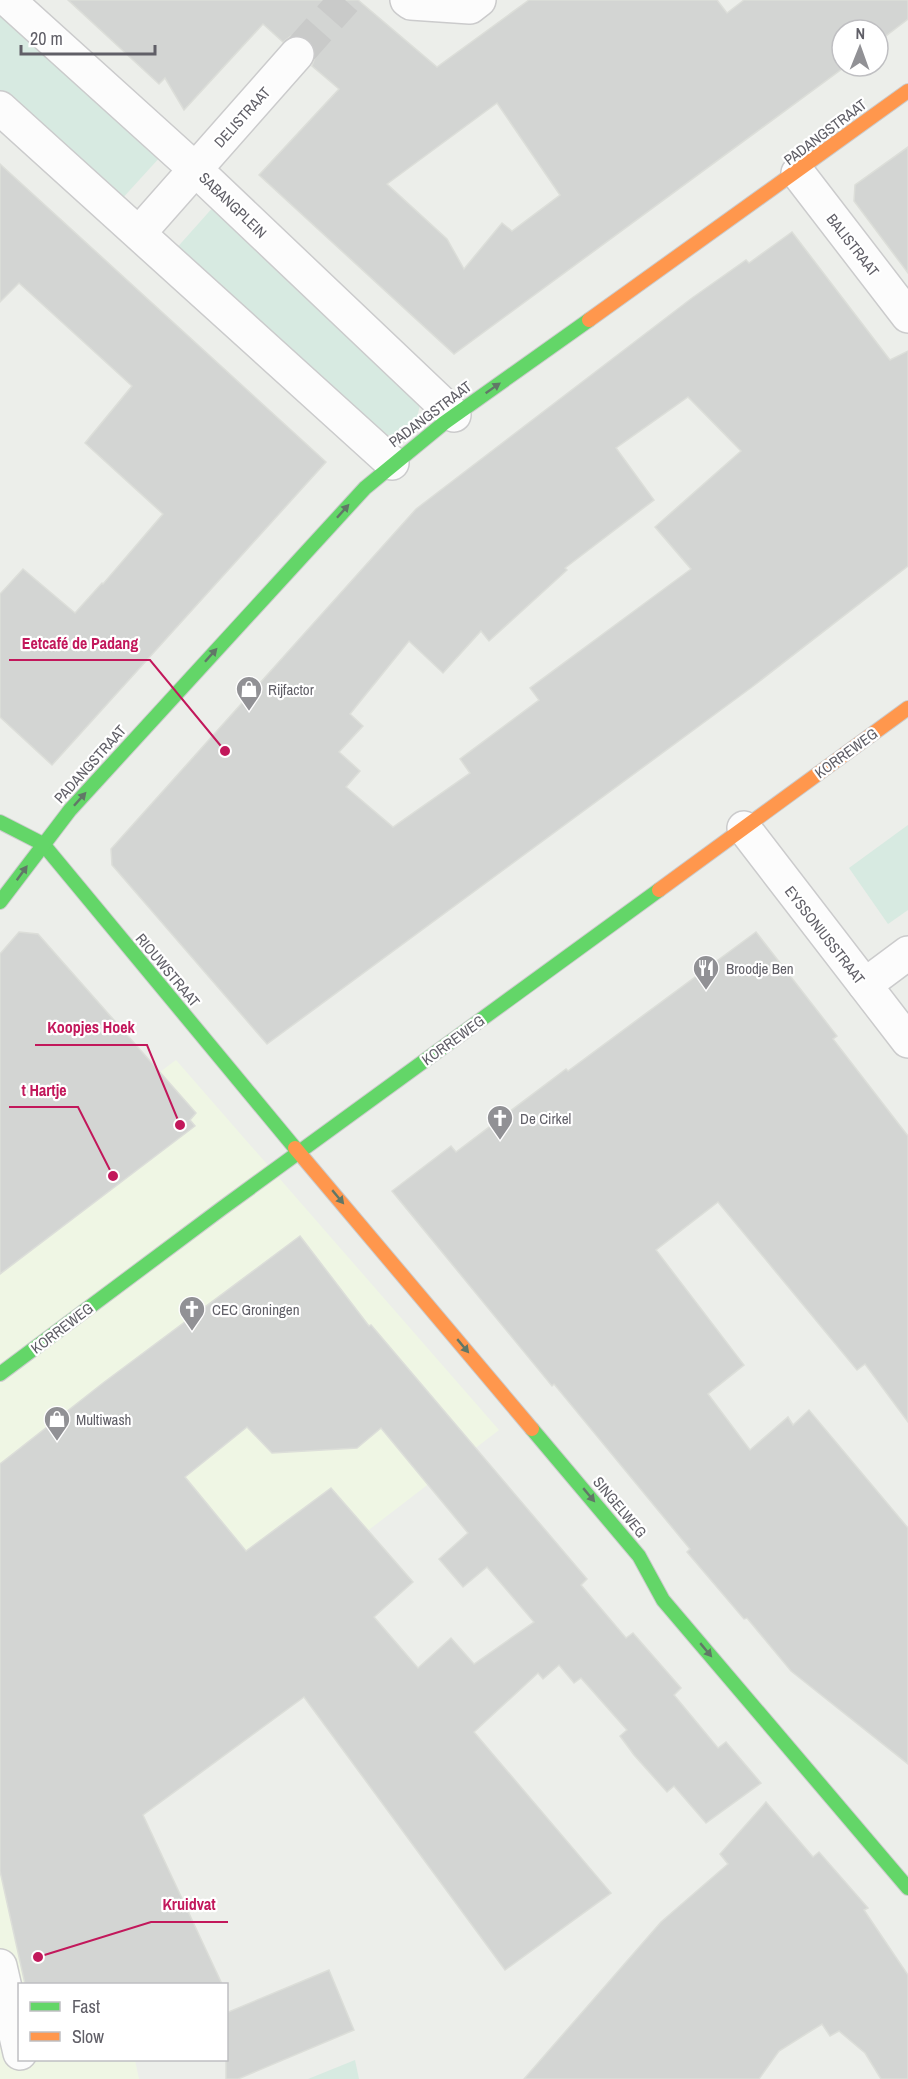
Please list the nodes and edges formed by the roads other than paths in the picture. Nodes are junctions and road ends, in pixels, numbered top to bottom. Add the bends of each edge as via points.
1 (8, 0) edge
2 (407, 0) edge
3 (479, 0) edge
4 (297, 54) tunnel mouth
5 (908, 91) edge
6 (0, 108) edge
7 (195, 169) junction
8 (798, 173) junction
9 (139, 233) junction
10 (908, 316) edge
11 (454, 415) junction
12 (392, 463) junction
13 (908, 708) edge
14 (0, 822) edge
15 (744, 828) junction
16 (43, 844) junction
17 (0, 902) edge
18 (908, 953) edge
19 (865, 985) junction
20 (908, 1041) edge
21 (300, 1152) junction
22 (0, 1374) edge
23 (908, 1888) edge
24 (0, 1966) edge
25 (18, 2044) edge
26 (21, 2061) edge
27 (25, 2079) edge

1 - 7 street, SABANGPLEIN
2 - 3 street via 470,7
4 - 7 street, DELISTRAAT
5 - 8 street, PADANGSTRAAT
6 - 9 street
7 - 9 street, DELISTRAAT
7 - 11 street, SABANGPLEIN
8 - 10 street, BALISTRAAT
11 -> 8 street, PADANGSTRAAT
9 - 12 street
11 - 12 street, PADANGSTRAAT
16 -> 12 street, PADANGSTRAAT via 78,801
13 - 15 street, KORREWEG
14 - 16 street, RIOUWSTRAAT
15 - 19 street, EYSSONIUSSTRAAT
15 - 21 street, KORREWEG
17 -> 16 street, PADANGSTRAAT
16 - 21 street, RIOUWSTRAAT
18 - 19 street
19 - 20 street, EYSSONIUSSTRAAT
21 - 22 street, KORREWEG
21 -> 23 street, SINGELWEG via 639,1556 663,1600
24 - 25 street
26 - 27 street

